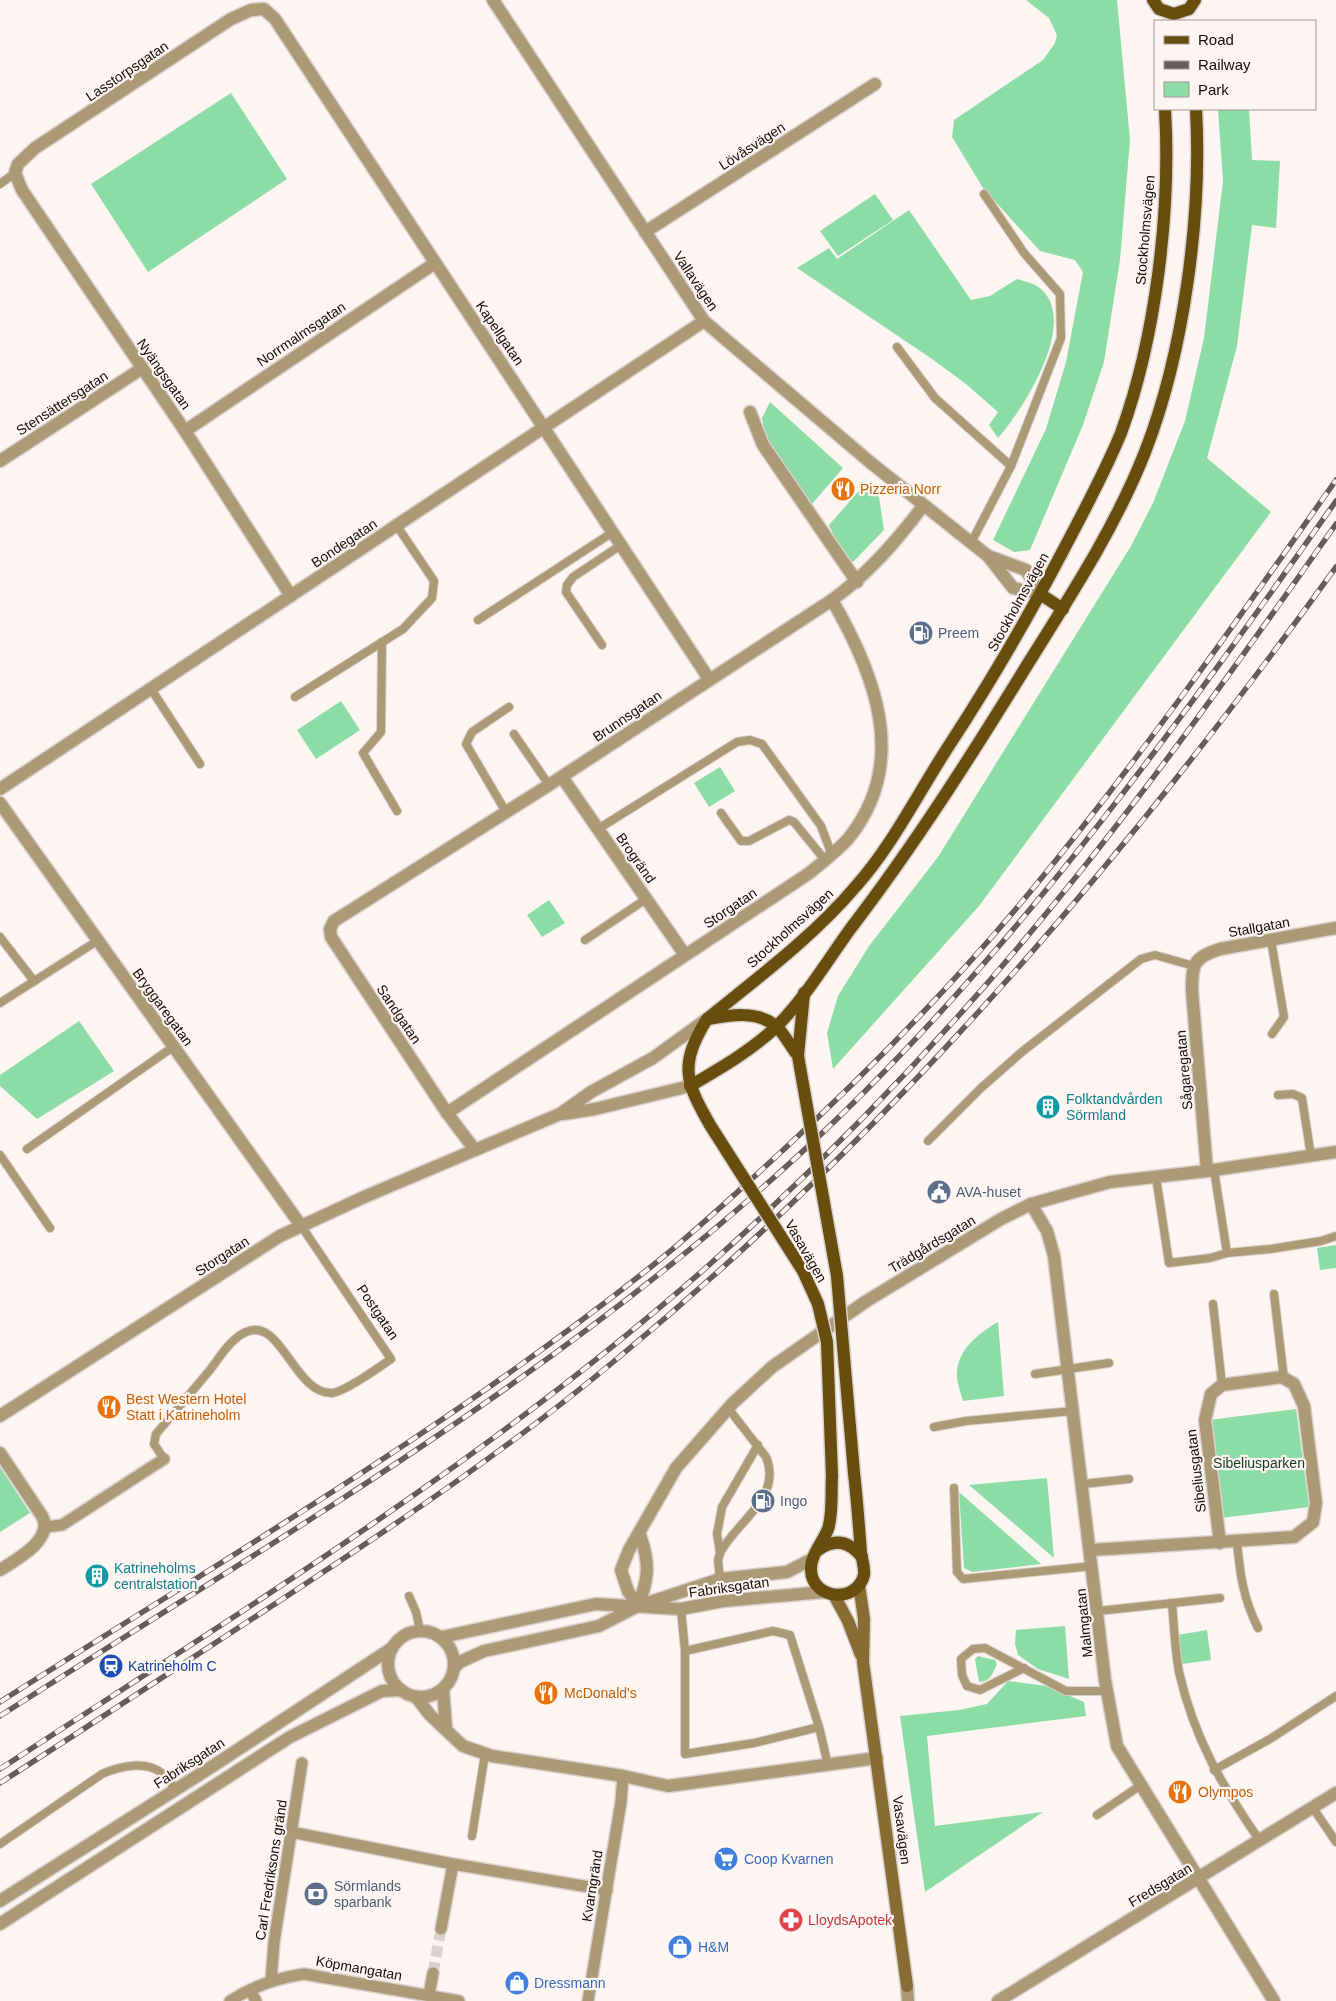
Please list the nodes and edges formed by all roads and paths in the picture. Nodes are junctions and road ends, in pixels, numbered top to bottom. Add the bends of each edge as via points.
1 (252, 0) edge
2 (493, 0) edge
3 (1196, 2) edge
4 (261, 10) junction
5 (1158, 10) edge
6 (1192, 20) edge
7 (875, 84) dead end
8 (1165, 110) edge
9 (1196, 110) edge
10 (15, 171) junction
11 (0, 184) edge
12 (984, 194) dead end
13 (645, 232) junction
14 (435, 262) junction
15 (704, 321) junction
16 (897, 347) dead end
17 (141, 369) junction
18 (750, 412) dead end
19 (544, 428) junction
20 (185, 431) junction
21 (0, 461) edge
22 (1011, 466) junction
23 (923, 506) junction
24 (397, 526) junction
25 (612, 532) junction
26 (971, 543) junction
27 (621, 545) junction
28 (988, 556) junction
29 (857, 582) junction
30 (1040, 594) junction
31 (291, 596) junction
32 (832, 600) junction
33 (1063, 609) junction
34 (478, 620) dead end
35 (382, 642) junction
36 (602, 645) dead end
37 (709, 679) junction
38 (151, 689) junction
39 (295, 697) dead end
40 (509, 707) dead end
41 (514, 734) dead end
42 (200, 764) dead end
43 (562, 777) junction
44 (550, 785) junction
45 (0, 789) edge
46 (0, 803) edge
47 (397, 811) dead end
48 (506, 812) junction
49 (721, 813) dead end
50 (598, 829) junction
51 (828, 857) junction
52 (646, 899) junction
53 (1336, 928) edge
54 (330, 929) joint
55 (0, 937) edge
56 (585, 940) dead end
57 (1271, 940) junction
58 (97, 941) junction
59 (685, 955) junction
60 (1194, 966) junction
61 (34, 981) junction
62 (804, 992) junction
63 (0, 1004) edge
64 (707, 1019) junction
65 (776, 1027) junction
66 (1272, 1034) dead end
67 (173, 1046) junction
68 (798, 1056) junction
69 (690, 1086) junction
70 (1278, 1095) dead end
71 (447, 1113) junction
72 (560, 1114) junction
73 (928, 1141) dead end
74 (27, 1149) dead end
75 (475, 1150) junction
76 (1336, 1152) edge
77 (0, 1155) edge
78 (1311, 1156) junction
79 (1211, 1171) junction
80 (1156, 1177) junction
81 (1030, 1204) junction
82 (302, 1227) junction
83 (50, 1228) dead end
84 (1336, 1236) edge
85 (1227, 1253) junction
86 (1274, 1294) dead end
87 (1213, 1304) dead end
88 (1110, 1363) dead end
89 (1068, 1370) junction
90 (1035, 1374) dead end
91 (1284, 1379) junction
92 (1222, 1384) junction
93 (728, 1408) junction
94 (1073, 1411) junction
95 (0, 1416) edge
96 (934, 1427) dead end
97 (758, 1445) junction
98 (0, 1453) edge
99 (164, 1459) joint
100 (1129, 1479) dead end
101 (1082, 1484) junction
102 (954, 1488) dead end
103 (46, 1527) junction
104 (640, 1534) junction
105 (1237, 1542) junction
106 (1220, 1543) junction
107 (1091, 1550) junction
108 (720, 1553) junction
109 (815, 1555) junction
110 (862, 1557) junction
111 (1093, 1566) junction
112 (0, 1570) edge
113 (720, 1580) junction
114 (859, 1585) junction
115 (829, 1594) junction
116 (409, 1596) dead end
117 (1220, 1598) dead end
118 (1172, 1603) junction
119 (638, 1606) junction
120 (681, 1609) junction
121 (1098, 1611) junction
122 (1258, 1628) dead end
123 (420, 1630) junction
124 (442, 1637) junction
125 (392, 1648) junction
126 (685, 1651) junction
127 (863, 1662) junction
128 (454, 1668) junction
129 (1024, 1668) junction
130 (444, 1689) junction
131 (400, 1690) junction
132 (1107, 1690) junction
133 (1336, 1696) edge
134 (416, 1697) junction
135 (820, 1727) junction
136 (446, 1728) junction
137 (485, 1754) junction
138 (877, 1758) junction
139 (302, 1763) dead end
140 (828, 1765) junction
141 (1214, 1770) junction
142 (623, 1776) junction
143 (1141, 1785) junction
144 (175, 1790) junction
145 (1336, 1793) edge
146 (184, 1804) junction
147 (1313, 1808) junction
148 (1097, 1815) dead end
149 (292, 1832) junction
150 (472, 1836) dead end
151 (1260, 1841) junction
152 (1336, 1842) edge
153 (0, 1844) edge
154 (453, 1864) junction
155 (1200, 1878) junction
156 (607, 1890) junction
157 (0, 1901) edge
158 (0, 1924) edge
159 (442, 1929) tunnel mouth
160 (433, 1973) tunnel mouth
161 (271, 1981) junction
162 (907, 1986) joint
163 (250, 1990) junction
164 (429, 1995) junction
165 (230, 2001) edge
166 (256, 2001) edge
167 (459, 2001) edge
168 (588, 2001) edge
169 (908, 2001) edge
170 (998, 2001) edge
171 (1274, 2001) edge

1 - 4 lane
2 - 13 street, Vallavägen
3 - 5 main road via 1182,13
3 - 6 main road
4 - 10 street, Lasstorpsgatan via 251,10 231,20 35,148
4 - 14 street, Kapellgatan via 275,19
7 - 13 street, Lövåsvägen
8 - 30 main road, Stockholmsvägen via 1161,238 1141,365 1121,431 1102,478
9 - 33 main road via 1192,248 1181,323 1164,390 1146,450 1128,491
10 - 11 lane
10 - 17 street, Nyängsgatan via 22,190
12 - 22 lane via 1024,252 1060,294 1061,338
13 - 15 street, Vallavägen
14 - 19 street, Kapellgatan
14 - 20 street, Norrmalmsgatan
15 - 19 street, Bondegatan
15 - 23 street, Vallavägen
16 - 22 lane via 935,398
17 - 20 street, Nyängsgatan
17 - 21 street, Stensättersgatan
18 - 29 street via 763,445
19 - 24 street, Bondegatan
19 - 25 street, Kapellgatan
20 - 31 street, Nyängsgatan
22 - 26 lane
23 - 26 street, Vallavägen
23 - 29 street, Brunnsgatan via 898,539
24 - 31 street, Bondegatan
24 - 35 lane via 434,581 432,598 403,629
25 - 27 street, Kapellgatan
25 - 34 lane
26 - 28 street, Vallavägen
27 - 36 lane via 567,584 566,592
27 - 37 street, Kapellgatan
28 - 30 street, Vallavägen via 1013,588
28 - 30 street, Vallavägen via 1026,570
29 - 32 street, Brunnsgatan
30 - 33 main road
30 - 64 main road, Stockholmsvägen via 981,696 859,884 803,939
31 - 38 street, Bondegatan
32 - 37 street, Brunnsgatan
32 - 51 street, Storgatan via 875,691 883,746 879,777 871,801 848,838
33 - 62 main road via 911,846
35 - 39 lane
35 - 47 lane via 382,732 363,753
37 - 43 street, Brunnsgatan
38 - 42 lane
38 - 45 street, Bondegatan
40 - 48 lane via 472,732 466,744
41 - 44 lane
43 - 44 street, Brunnsgatan
43 - 50 street, Brogränd
44 - 48 street, Brunnsgatan
46 - 58 street, Bryggaregatan
48 - 54 street, Brunnsgatan via 334,921
49 - 51 lane via 741,841 749,842 789,820 794,822
50 - 51 lane via 737,742 750,740 762,744 821,826
50 - 52 street, Brogränd
51 - 59 street, Storgatan via 808,874
52 - 56 lane
52 - 59 street, Brogränd
53 - 57 street, Stallgatan
54 - 71 street, Sandgatan via 331,938
55 - 61 lane
57 - 60 street, Stallgatan via 1207,953
57 - 66 lane via 1284,1016
58 - 61 lane
58 - 67 street, Bryggaregatan
59 - 71 street, Storgatan
60 - 73 lane via 1155,955 1141,959 1023,1051
60 - 79 street, Sågaregatan via 1192,991
61 - 63 lane
62 - 65 main road
62 - 68 main road
64 - 65 main road via 743,1015 760,1018
64 - 69 main road, Vasavägen via 692,1048 688,1068
64 - 72 street, Storgatan via 653,1058 591,1092
65 - 68 main road
65 - 69 main road via 732,1061
67 - 74 lane
67 - 82 street, Bryggaregatan
68 - 110 main road, Vasavägen, bridge via 837,1276
69 - 72 street, Storgatan via 596,1109
69 - 109 main road, Vasavägen, bridge via 710,1125 802,1271 818,1304 827,1342 832,1476 829,1527
70 - 78 lane via 1293,1094 1302,1098
71 - 75 street
72 - 75 street, Storgatan
75 - 82 street, Storgatan
76 - 78 street, Trädgårdsgatan
77 - 83 lane
78 - 79 street, Trädgårdsgatan
79 - 80 street, Trädgårdsgatan
79 - 85 lane
80 - 81 street, Trädgårdsgatan via 1110,1182
80 - 85 lane via 1169,1263
81 - 89 street, Malmgatan via 1047,1231 1054,1256
81 - 93 street, Trädgårdsgatan via 833,1322 772,1367
82 - 95 street, Storgatan via 280,1236
82 - 99 lane, Postgatan via 391,1359 334,1393 319,1391 305,1380 270,1334 259,1330 246,1332 229,1344 156,1434 154,1444
84 - 85 lane via 1270,1249
86 - 91 lane
87 - 92 lane
88 - 89 lane
89 - 90 lane
89 - 94 street, Malmgatan
91 - 92 street
91 - 105 street via 1294,1384 1304,1406 1316,1503 1313,1522 1294,1537
92 - 106 street, Sibeliusgatan via 1211,1394 1205,1420
93 - 97 lane
93 - 104 street, Trädgårdsgatan via 676,1468
94 - 96 lane
94 - 101 street, Malmgatan
97 - 108 lane via 722,1507 717,1534
97 - 108 lane via 770,1466 768,1488
98 - 103 street
99 - 103 street, Postgatan via 62,1525
100 - 101 lane
101 - 107 street, Malmgatan
102 - 111 lane via 957,1572 963,1578
103 - 112 street via 42,1538
104 - 119 street via 648,1568 646,1586
104 - 119 street, Trädgårdsgatan via 621,1570 628,1591
105 - 106 street
105 - 122 lane via 1247,1606
106 - 107 street
107 - 111 street, Malmgatan
108 - 113 lane
109 - 110 main road via 826,1544 840,1542 850,1545
109 - 113 street, Fabriksgatan via 787,1572
109 - 115 main road, Vasavägen via 811,1575 816,1585
110 - 114 main road, Vasavägen via 864,1574
111 - 121 street, Malmgatan
113 - 119 street, Fabriksgatan
114 - 115 main road via 844,1595
114 - 127 main road, Vasavägen via 864,1618
115 - 120 street, Fabriksgatan via 723,1601
115 - 127 main road, Vasavägen via 848,1621
116 - 123 lane
117 - 118 lane
118 - 121 lane
118 - 141 lane via 1183,1686
119 - 120 street, Fabriksgatan
119 - 124 street, Fabriksgatan via 596,1604
119 - 128 street, Fabriksgatan via 599,1626 484,1651
120 - 126 lane
121 - 132 street, Malmgatan
123 - 124 street
123 - 125 street via 399,1638
124 - 128 street via 452,1652
125 - 131 street via 388,1670
125 - 144 street, Fabriksgatan
126 - 135 lane via 773,1631 790,1635
126 - 135 lane via 685,1754 754,1743
127 - 138 main road, Vasavägen
128 - 130 street
129 - 129 lane via 985,1648 972,1649 961,1659 966,1686 980,1690
129 - 132 lane via 1066,1691
130 - 134 street via 431,1696
130 - 136 street
131 - 134 street
131 - 146 street via 382,1691 290,1737
132 - 143 street, Malmgatan via 1117,1746
133 - 141 lane
134 - 136 street
135 - 140 lane
136 - 137 street via 463,1746
137 - 142 street
137 - 150 lane
138 - 140 street
138 - 162 main road, Vasavägen
139 - 149 street, Carl Fredriksons gränd
140 - 142 street via 668,1786
141 - 151 lane
142 - 156 street, Kvarngränd
143 - 148 lane
143 - 155 street, Malmgatan
144 - 146 street
144 - 153 lane via 158,1771 136,1766 114,1769
144 - 157 street, Fabriksgatan
145 - 147 street, Fredsgatan
146 - 158 street
147 - 151 street, Fredsgatan
147 - 152 lane
149 - 154 street
149 - 161 street, Carl Fredriksons gränd
151 - 155 street, Fredsgatan
154 - 156 street
154 - 159 street
155 - 170 street, Fredsgatan
155 - 171 street, Malmgatan
156 - 168 street, Kvarngränd
160 - 164 street
161 - 163 street, Köpmangatan
161 - 164 street, Köpmangatan via 304,1974
162 - 169 street, Vasavägen
163 - 165 street, Köpmangatan
163 - 166 street
164 - 167 street, Köpmangatan

